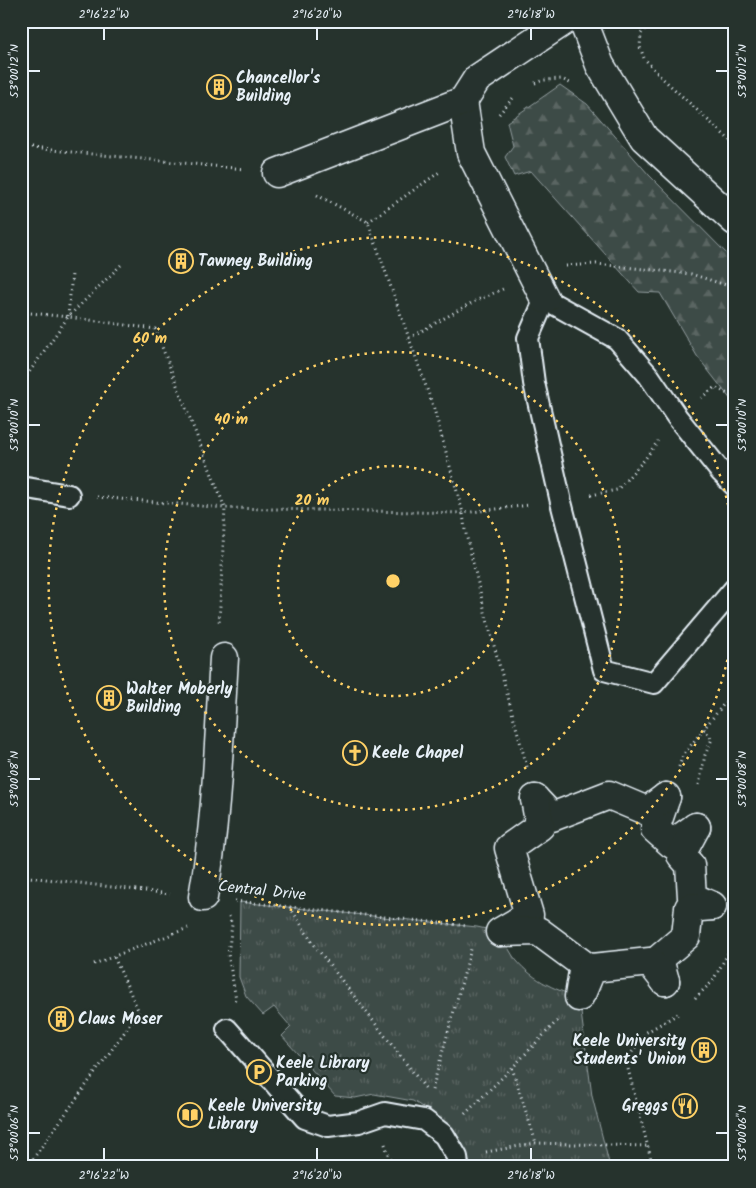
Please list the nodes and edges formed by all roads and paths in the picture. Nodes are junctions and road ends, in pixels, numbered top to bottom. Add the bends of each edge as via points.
1 (564, 21) edge
2 (583, 21) edge
3 (651, 21) edge
4 (463, 101) junction
5 (735, 145) edge
6 (21, 147) edge
7 (448, 166) dead end
8 (277, 173) junction
9 (735, 221) edge
10 (368, 222) junction
11 (121, 265) dead end
12 (560, 266) dead end
13 (72, 274) dead end
14 (508, 287) dead end
15 (735, 288) edge
16 (545, 299) junction
17 (21, 312) edge
18 (68, 317) junction
19 (408, 338) junction
20 (21, 384) edge
21 (735, 398) edge
22 (677, 417) junction
23 (735, 486) edge
24 (21, 488) edge
25 (69, 494) joint
26 (561, 502) junction
27 (225, 508) junction
28 (463, 513) junction
29 (735, 588) edge
30 (224, 658) joint
31 (735, 690) edge
32 (704, 728) junction
33 (698, 792) dead end
34 (666, 797) junction
35 (536, 799) junction
36 (21, 876) edge
37 (203, 897) junction
38 (229, 901) junction
39 (290, 907) junction
40 (193, 927) dead end
41 (488, 930) junction
42 (735, 941) edge
43 (114, 957) junction
44 (94, 964) dead end
45 (665, 981) junction
46 (579, 998) junction
47 (693, 1000) dead end
48 (227, 1029) joint
49 (512, 1068) junction
50 (444, 1134) junction
51 (536, 1144) junction
52 (647, 1146) junction
53 (457, 1162) edge
54 (27, 1167) edge
55 (653, 1167) edge

1 - 4 street via 477,79
2 - 9 street via 600,65 644,138
3 - 5 path via 641,34 640,47 644,58
4 - 8 street
4 - 16 street via 471,154
6 - 8 path
7 - 10 path
8 - 10 path
10 - 19 path
11 - 18 path
12 - 15 path via 596,264 691,274
13 - 18 path
14 - 19 path via 473,302
16 - 22 lane via 617,339 649,376
16 - 26 lane via 528,338 534,383
17 - 18 path
18 - 20 path
18 - 27 path via 155,329
19 - 28 path via 434,409
21 - 22 path via 715,387
22 - 23 lane
22 - 26 path via 617,490
24 - 25 lane
25 - 27 path
26 - 28 path
26 - 29 lane via 604,670 654,683
27 - 28 path
27 - 30 path via 217,649
28 - 35 path via 486,616
30 - 37 street via 217,783
31 - 32 path
32 - 33 path via 712,739 705,755
32 - 34 path via 683,755
34 - 35 street via 647,811 608,795 552,817
34 - 45 street via 655,828 672,844 696,827 681,855 690,865 692,897 712,906 689,908 686,936 659,959
35 - 41 street via 540,826 509,848 529,915
36 - 37 path, Central Drive
37 - 38 path, Central Drive
38 - 39 path, Central Drive
38 - 48 path via 232,926 228,954 236,999
39 - 41 path, Central Drive
39 - 41 path via 312,942 430,1095
40 - 43 path
41 - 46 street via 538,930 584,965
42 - 47 path via 712,982
43 - 44 path
43 - 54 path via 139,1012
45 - 46 street via 650,962 592,968
45 - 52 path via 680,1013 645,1033 626,1061
46 - 49 path
48 - 50 lane via 305,1118 328,1126 359,1122 385,1113 424,1120
49 - 50 path
49 - 51 path
50 - 53 lane
51 - 52 path
51 - 53 path
52 - 55 path

